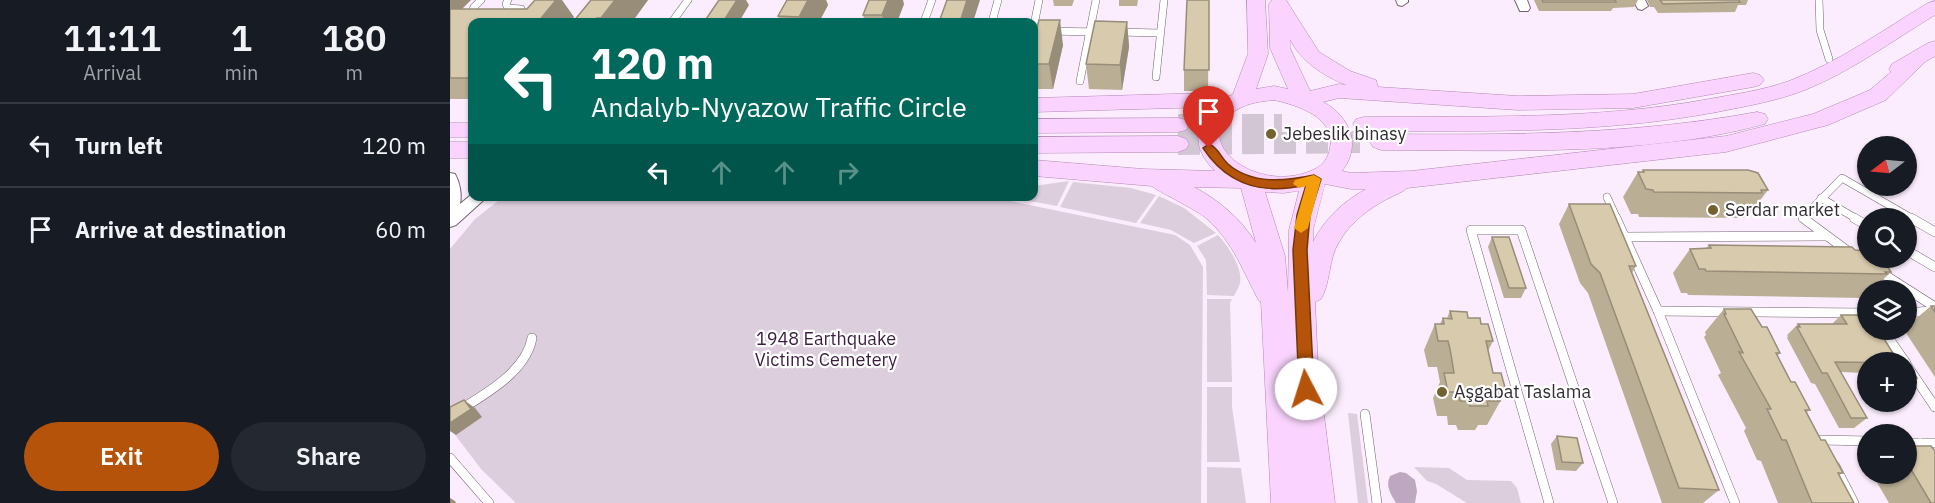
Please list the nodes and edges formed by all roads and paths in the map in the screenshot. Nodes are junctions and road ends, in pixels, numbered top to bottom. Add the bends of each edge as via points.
1 (481, 0) edge
2 (508, 0) edge
3 (688, 0) edge
4 (932, 0) edge
5 (998, 0) edge
6 (1039, 0) edge
7 (1096, 0) edge
8 (1164, 0) edge
9 (1256, 0) edge
10 (1819, 0) edge
11 (1279, 3) edge
12 (1935, 7) edge
13 (534, 9) edge
14 (470, 18) edge
15 (675, 18) edge
16 (925, 18) edge
17 (994, 18) edge
18 (1035, 18) edge
19 (1038, 32) edge
20 (1090, 32) junction
21 (1160, 33) junction
22 (1935, 47) edge
23 (1872, 49) junction
24 (1829, 58) junction
25 (1914, 62) junction
26 (1156, 77) dead end
27 (1080, 81) dead end
28 (1398, 94) junction
29 (1303, 99) junction
30 (1237, 100) junction
31 (1038, 105) edge
32 (1038, 126) edge
33 (450, 130) edge
34 (468, 130) edge
35 (1038, 145) edge
36 (450, 150) edge
37 (468, 150) edge
38 (1038, 168) edge
39 (1143, 177) junction
40 (1318, 177) junction
41 (450, 178) edge
42 (1411, 179) junction
43 (1249, 181) junction
44 (1607, 197) dead end
45 (1821, 198) junction
46 (475, 201) edge
47 (450, 212) edge
48 (1857, 219) edge
49 (450, 221) edge
50 (1935, 232) edge
51 (1824, 236) junction
52 (1625, 237) junction
53 (1853, 254) edge
54 (1917, 256) edge
55 (1935, 267) edge
56 (1873, 268) edge
57 (1935, 309) edge
58 (1658, 311) junction
59 (1752, 313) junction
60 (1857, 313) edge
61 (1917, 313) edge
62 (1277, 320) junction
63 (1757, 323) edge
64 (532, 338) dead end
65 (1304, 367) junction
66 (1917, 380) edge
67 (1935, 406) edge
68 (1365, 414) dead end
69 (450, 416) edge
70 (1857, 440) edge
71 (1920, 443) joint
72 (1935, 443) edge
73 (1826, 450) edge
74 (450, 458) edge
75 (1831, 460) edge
76 (1935, 470) edge
77 (489, 503) edge
78 (1287, 503) edge
79 (1319, 503) edge
80 (1377, 503) edge
81 (1549, 503) edge
82 (1613, 503) edge
83 (1735, 503) edge
84 (1854, 503) edge

1 - 14 lane
2 - 13 lane via 508,8
3 - 15 lane
4 - 16 lane
5 - 17 lane
6 - 18 lane
7 - 20 lane
8 - 21 lane
9 - 30 main road via 1258,54
10 - 24 lane via 1823,47
11 - 28 main road via 1303,46 1323,65 1350,80
11 - 29 main road via 1280,48
12 - 23 main road
19 - 20 lane
20 - 21 lane
20 - 27 lane
21 - 26 lane
22 - 25 main road
23 - 24 main road
23 - 25 main road via 1795,86 1676,113 1366,133 1590,140 1693,132 1790,112 1851,93
24 - 28 main road via 1767,77 1633,101 1518,104
25 - 42 main road via 1878,95 1820,120 1776,133 1726,144
28 - 29 main road via 1339,91
29 - 30 main road via 1274,93
29 - 40 main road via 1330,114 1342,134 1344,146 1340,157
30 - 31 main road
30 - 43 main road via 1212,119 1207,138 1214,157 1233,174
32 - 35 main road via 1178,135
33 - 34 main road
36 - 37 main road
38 - 39 main road
39 - 43 main road
39 - 62 main road via 1188,193 1218,212 1261,275
40 - 42 main road via 1351,181
40 - 43 main road via 1286,185
40 - 65 main road via 1301,230
41 - 47 street via 454,197
42 - 65 main road via 1358,204 1325,241 1314,273
43 - 62 main road via 1268,236
44 - 52 lane
45 - 48 lane
45 - 50 lane via 1842,178
45 - 51 lane via 1803,218
46 - 49 street
51 - 52 lane
51 - 53 lane
52 - 58 lane
54 - 55 lane
56 - 57 lane
57 - 61 lane
58 - 59 lane
58 - 83 lane
59 - 60 lane
59 - 63 lane
62 - 78 main road
64 - 69 lane via 514,370
65 - 79 main road
66 - 67 lane
68 - 80 lane
70 - 73 lane via 1818,435
71 - 72 lane
71 - 76 lane
74 - 77 lane
75 - 84 lane
81 - 82 lane via 1471,230 1521,230

